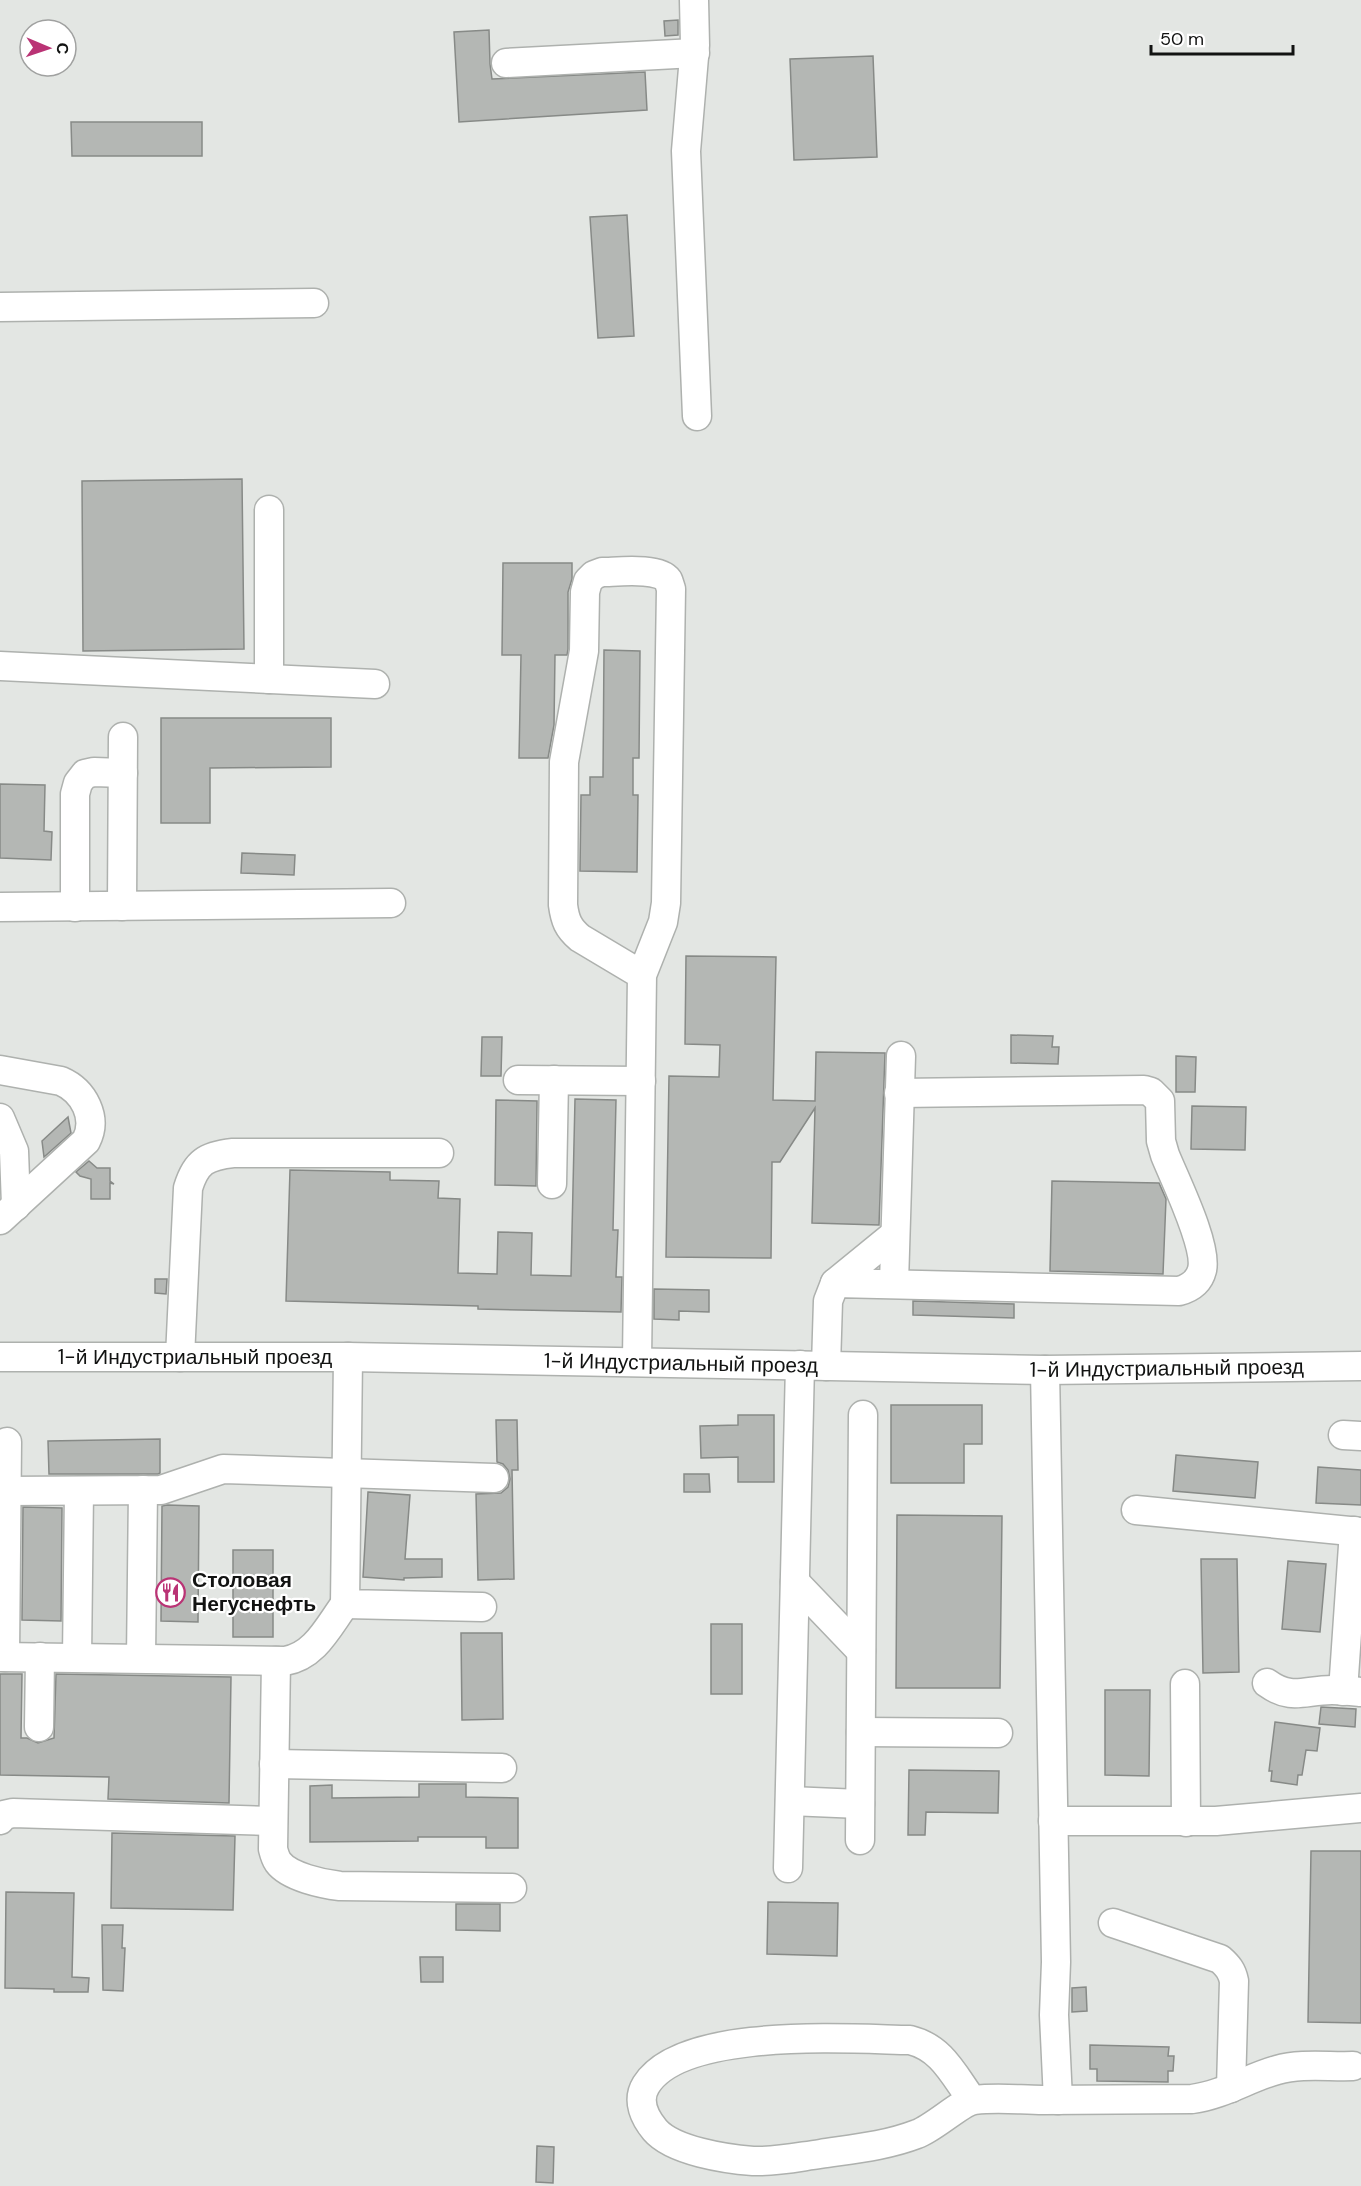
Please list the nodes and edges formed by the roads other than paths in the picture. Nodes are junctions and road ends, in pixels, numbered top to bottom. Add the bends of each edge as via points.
1 (694, 0) edge
2 (694, 53) junction
3 (506, 63) dead end
4 (314, 303) dead end
5 (0, 307) edge
6 (697, 416) dead end
7 (269, 510) dead end
8 (0, 666) edge
9 (268, 678) junction
10 (375, 684) dead end
11 (123, 737) dead end
12 (123, 773) junction
13 (391, 903) dead end
14 (122, 906) junction
15 (75, 907) junction
16 (0, 908) edge
17 (642, 975) junction
18 (901, 1056) dead end
19 (0, 1070) edge
20 (518, 1080) dead end
21 (554, 1080) junction
22 (641, 1081) junction
23 (899, 1094) junction
24 (0, 1118) edge
25 (439, 1153) dead end
26 (552, 1184) dead end
27 (8, 1213) edge
28 (895, 1234) junction
29 (835, 1283) junction
30 (894, 1284) junction
31 (0, 1357) edge
32 (180, 1357) junction
33 (348, 1357) junction
34 (638, 1361) junction
35 (813, 1365) junction
36 (1361, 1366) edge
37 (1045, 1370) junction
38 (863, 1414) dead end
39 (7, 1442) dead end
40 (346, 1474) junction
41 (494, 1478) dead end
42 (143, 1490) junction
43 (7, 1491) junction
44 (79, 1491) junction
45 (1136, 1510) dead end
46 (1358, 1532) edge
47 (795, 1582) junction
48 (345, 1604) junction
49 (482, 1607) dead end
50 (861, 1651) junction
51 (3, 1657) edge
52 (40, 1657) junction
53 (76, 1658) junction
54 (141, 1658) junction
55 (276, 1661) junction
56 (1267, 1683) dead end
57 (1185, 1684) dead end
58 (1352, 1691) edge
59 (39, 1726) dead end
60 (861, 1732) junction
61 (998, 1733) dead end
62 (274, 1764) junction
63 (502, 1768) dead end
64 (790, 1802) junction
65 (860, 1804) junction
66 (1361, 1808) edge
67 (0, 1820) edge
68 (273, 1821) junction
69 (1053, 1821) junction
70 (1186, 1822) junction
71 (860, 1840) dead end
72 (788, 1868) dead end
73 (512, 1888) dead end
74 (1113, 1923) dead end
75 (1353, 2066) dead end
76 (1231, 2088) junction
77 (972, 2100) junction
78 (1058, 2100) junction

1 - 2 street
2 - 3 street
2 - 6 street via 686,152
4 - 5 street
7 - 9 street
8 - 9 street
9 - 10 street
11 - 12 street
12 - 14 street
12 - 15 street via 94,772 85,774 78,783
13 - 14 street
14 - 15 street
15 - 16 street
17 - 17 street via 579,938 565,921 564,913 564,762 584,651 585,592 588,581 602,572 662,574 671,589 666,903 663,922
17 - 22 street
18 - 23 street
19 - 27 street via 70,1085 92,1121 86,1141
20 - 21 street
21 - 22 street
21 - 26 street
22 - 34 street
23 - 28 street
23 - 30 street via 1151,1092 1160,1101 1165,1155 1203,1258 1197,1281 1179,1291
24 - 27 street via 14,1151
25 - 32 street via 233,1153 203,1161 193,1171 188,1188
28 - 29 street
28 - 30 street
29 - 30 street
29 - 35 street
31 - 32 street, 1-й Индустриальный проезд
32 - 33 street, 1-й Индустриальный проезд
33 - 34 street, 1-й Индустриальный проезд
33 - 40 street
34 - 35 street, 1-й Индустриальный проезд
35 - 37 street, 1-й Индустриальный проезд
35 - 47 street
36 - 37 street, 1-й Индустриальный проезд
37 - 69 street
38 - 50 street
39 - 43 street
40 - 41 street
40 - 42 street via 223,1469 171,1488
40 - 48 street
42 - 44 street
42 - 54 street
43 - 44 street
43 - 51 street
44 - 53 street
45 - 46 street
46 - 58 street
47 - 50 street
47 - 64 street
48 - 49 street
48 - 55 street via 305,1655
50 - 60 street
51 - 52 street
52 - 53 street
52 - 59 street
53 - 54 street
54 - 55 street
55 - 62 street
56 - 58 street via 1286,1694
57 - 70 street
60 - 61 street
60 - 65 street
62 - 63 street
62 - 68 street
64 - 65 street
64 - 72 street
65 - 71 street
66 - 70 street
67 - 68 street via 13,1814
68 - 73 street via 273,1849 278,1862 286,1870 321,1884
69 - 70 street
69 - 78 street
74 - 76 street via 1220,1959 1227,1965 1234,1981
75 - 76 street via 1289,2067
76 - 78 street via 1192,2099
77 - 77 street via 921,2133 881,2145 754,2161 684,2148 659,2135 646,2119 642,2103 647,2084 666,2065 693,2054 752,2042 801,2039 910,2040 924,2044 938,2053
77 - 78 street

